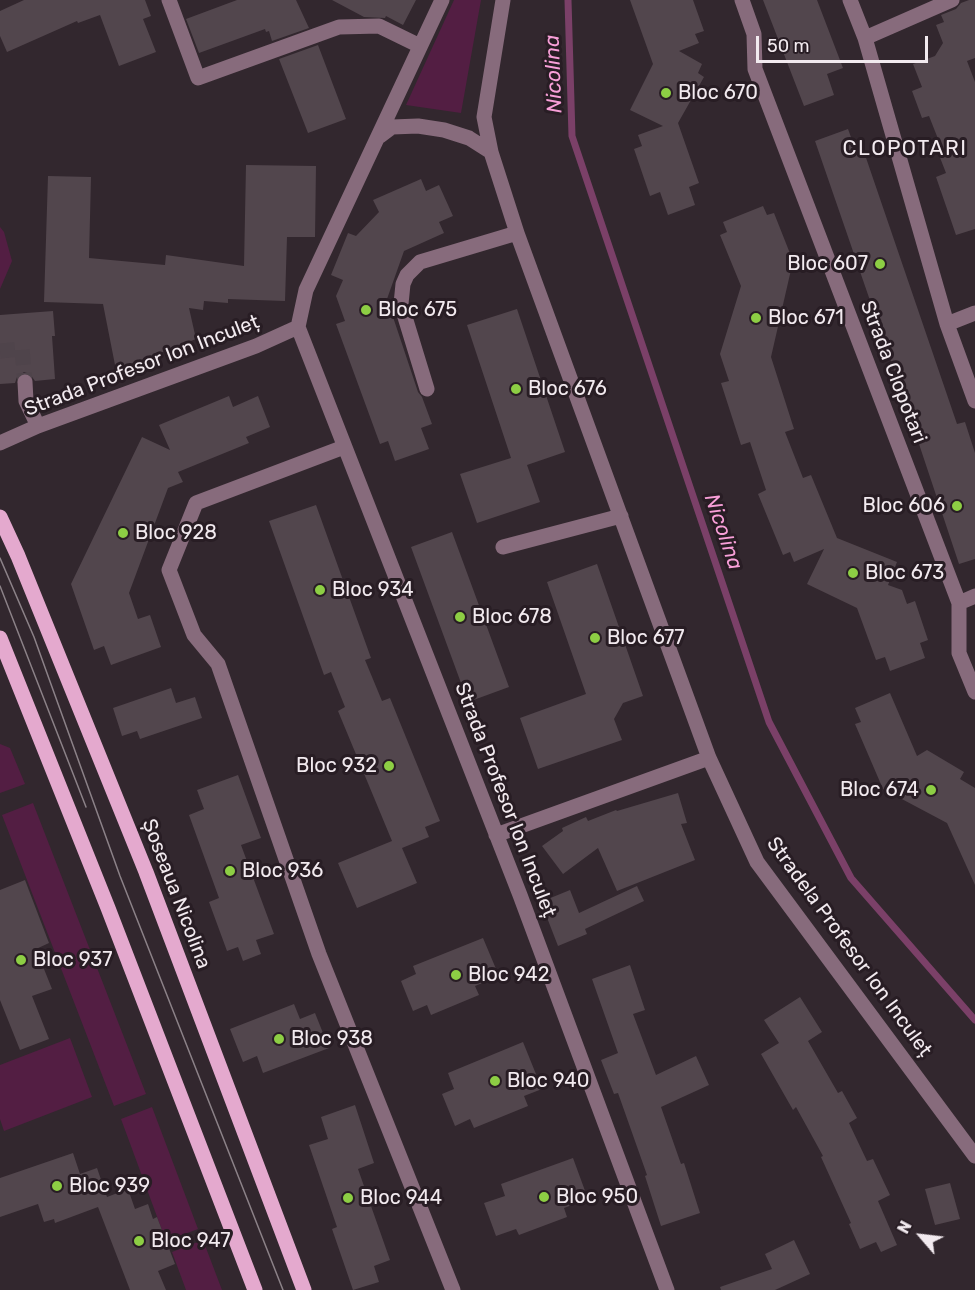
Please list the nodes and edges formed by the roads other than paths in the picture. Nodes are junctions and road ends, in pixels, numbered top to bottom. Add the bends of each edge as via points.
1 (169, 0) edge
2 (442, 0) edge
3 (503, 0) edge
4 (742, 0) edge
5 (850, 0) edge
6 (952, 0) edge
7 (864, 38) junction
8 (420, 46) junction
9 (380, 136) junction
10 (491, 152) junction
11 (517, 233) junction
12 (975, 313) edge
13 (947, 324) junction
14 (298, 327) junction
15 (25, 382) tunnel mouth
16 (428, 389) dead end
17 (975, 401) edge
18 (38, 426) junction
19 (0, 443) edge
20 (344, 447) junction
21 (621, 516) junction
22 (0, 517) edge
23 (503, 547) dead end
24 (975, 596) edge
25 (959, 603) junction
26 (0, 638) edge
27 (975, 692) edge
28 (709, 758) junction
29 (496, 835) junction
30 (975, 1156) edge
31 (255, 1290) edge
32 (304, 1290) edge
33 (453, 1290) edge
34 (667, 1290) edge

1 - 8 street via 198,78 339,27 379,26
2 - 8 street
3 - 10 street, Stradela Profesor Ion Inculeț via 484,117
4 - 25 street, Strada Clopotari via 754,34 756,69
5 - 7 street
6 - 7 street
7 - 13 street
8 - 9 street
9 - 10 street via 392,127 427,127 469,138
9 - 14 street via 306,290
10 - 11 street, Stradela Profesor Ion Inculeț
11 - 16 street via 420,262 407,275 401,304
11 - 21 street, Stradela Profesor Ion Inculeț
12 - 13 street
13 - 17 street
14 - 18 street, Strada Profesor Ion Inculeț
14 - 20 street, Strada Profesor Ion Inculeț
15 - 18 street via 26,401
18 - 19 street, Strada Profesor Ion Inculeț
20 - 29 street, Strada Profesor Ion Inculeț
20 - 33 street via 196,503 169,570 194,634 218,664 319,954
21 - 23 street
21 - 28 street, Stradela Profesor Ion Inculeț
22 - 32 main road, Șoseaua Nicolina via 146,872
24 - 25 street
25 - 27 street, Strada Clopotari via 959,653
26 - 31 main road
28 - 29 street
28 - 30 street, Stradela Profesor Ion Inculeț via 757,862
29 - 34 street, Strada Profesor Ion Inculeț

